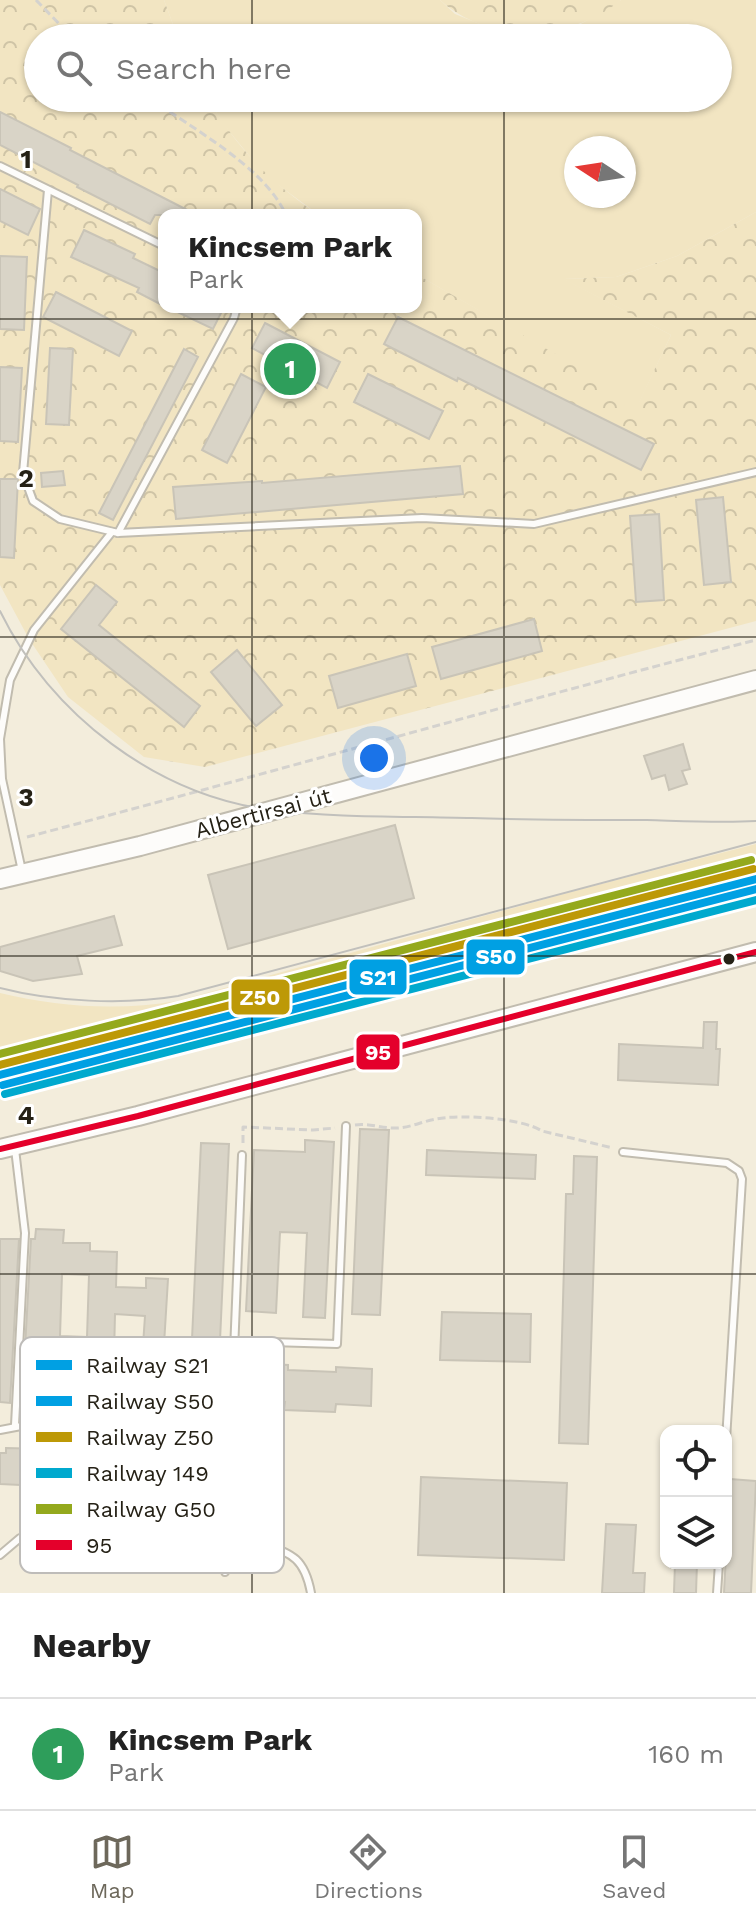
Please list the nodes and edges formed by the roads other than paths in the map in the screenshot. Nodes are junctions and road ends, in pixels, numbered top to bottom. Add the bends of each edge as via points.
1 (0, 166) edge
2 (48, 190) junction
3 (158, 243) edge
4 (235, 313) edge
5 (756, 472) edge
6 (115, 532) junction
7 (756, 680) edge
8 (0, 739) edge
9 (22, 874) junction
10 (0, 879) edge
11 (756, 952) edge
12 (346, 1126) road end
13 (7, 1147) edge
14 (623, 1152) road end
15 (242, 1155) road end
16 (234, 1337) edge
17 (284, 1342) edge
18 (20, 1424) edge
19 (15, 1425) junction
20 (727, 1425) edge
21 (0, 1430) edge
22 (20, 1538) edge
23 (284, 1552) edge
24 (0, 1555) edge
25 (719, 1569) edge
26 (311, 1593) edge
27 (717, 1593) edge

1 - 2 lane
2 - 3 lane
2 - 6 lane via 23,473 33,501 60,519
4 - 6 lane
5 - 6 lane via 534,524 422,518
6 - 8 lane via 34,630 10,680
7 - 9 street, Albertirsai út
8 - 9 lane via 2,779
9 - 10 street, Albertirsai út
11 - 13 street
12 - 17 lane via 337,1344
13 - 19 lane via 25,1233
14 - 20 lane via 727,1163 739,1171
15 - 16 lane
18 - 19 lane
19 - 21 lane
22 - 24 lane
23 - 26 lane via 308,1573
25 - 27 lane

